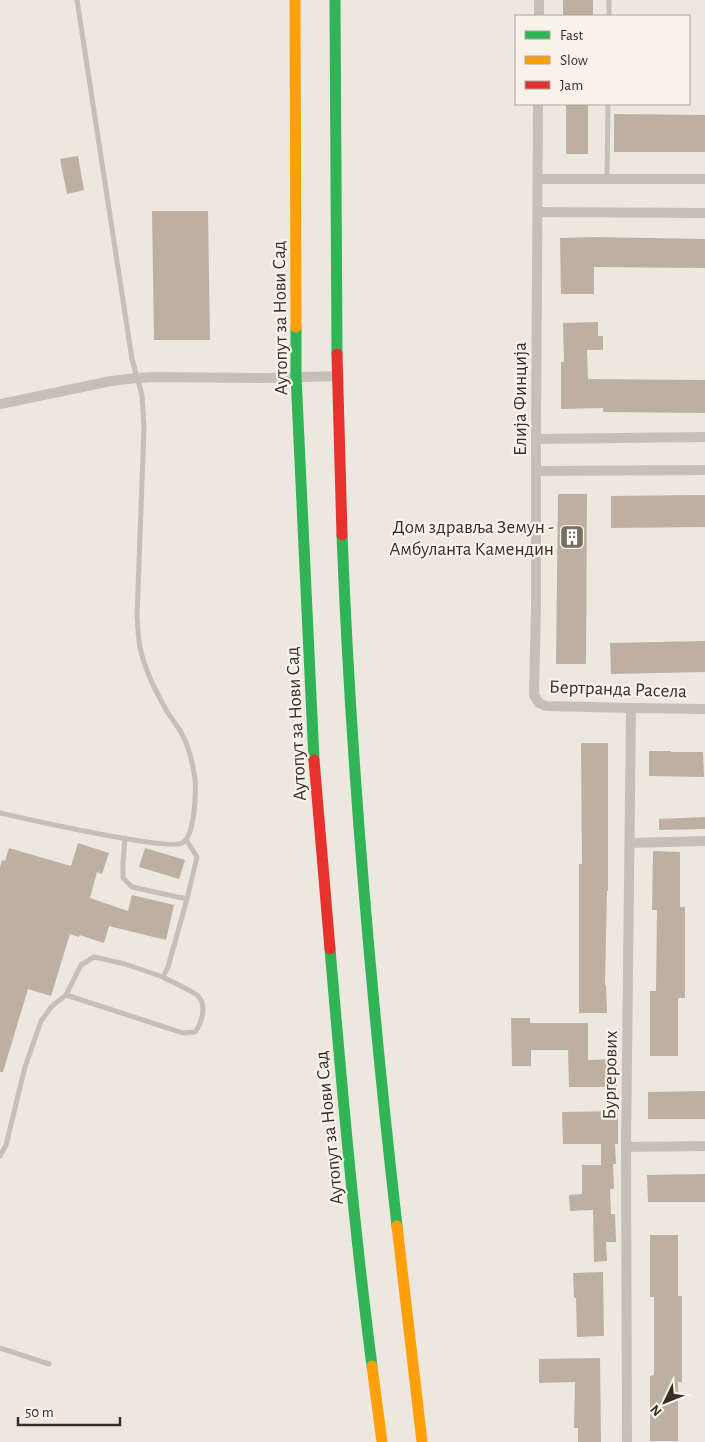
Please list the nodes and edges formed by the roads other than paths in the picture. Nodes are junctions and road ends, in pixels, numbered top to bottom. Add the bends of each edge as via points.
1 (77, 0) edge
2 (295, 0) edge
3 (334, 0) edge
4 (539, 0) edge
5 (609, 0) edge
6 (539, 15) edge
7 (609, 15) edge
8 (538, 105) edge
9 (608, 105) edge
10 (607, 178) junction
11 (538, 179) junction
12 (705, 179) edge
13 (538, 212) junction
14 (705, 213) edge
15 (296, 376) junction
16 (338, 376) junction
17 (137, 378) junction
18 (0, 404) edge
19 (705, 437) edge
20 (536, 439) junction
21 (705, 470) edge
22 (536, 471) junction
23 (534, 695) joint
24 (631, 708) junction
25 (705, 709) edge
26 (0, 814) edge
27 (125, 838) junction
28 (187, 841) junction
29 (705, 841) edge
30 (630, 843) junction
31 (187, 899) junction
32 (163, 977) junction
33 (66, 995) junction
34 (705, 1146) edge
35 (626, 1147) junction
36 (0, 1156) edge
37 (0, 1348) edge
38 (50, 1364) dead end
39 (382, 1442) edge
40 (422, 1442) edge
41 (627, 1442) edge

1 - 17 lane
2 - 15 main road, Аутопут за Нови Сад
3 - 16 main road
4 - 6 street
5 - 7 lane
8 - 11 street, Елија Финција
9 - 10 lane
10 - 11 street
10 - 12 street
11 - 13 street, Елија Финција
13 - 14 street
13 - 20 street, Елија Финција
15 - 16 street
15 - 17 street
15 - 39 main road, Аутопут за Нови Сад via 310,691 322,868 359,1257
16 - 40 main road via 342,537 355,768 388,1148
17 - 18 street
17 - 28 lane via 142,395 144,428 137,617 140,647 151,680 189,750 195,781 194,811
19 - 20 street
20 - 22 street, Елија Финција
21 - 22 street
22 - 23 street, Елија Финција
23 - 24 street, Бертранда Расела via 546,706
24 - 25 street, Бертранда Расела
24 - 30 street, Бургерових
26 - 27 lane
27 - 28 lane via 171,845
27 - 31 lane via 123,878 132,887
28 - 31 lane via 197,857
29 - 30 street
30 - 35 street, Бургерових
31 - 32 lane
32 - 33 lane via 94,957 81,965
32 - 33 lane via 198,996 203,1008 195,1032 182,1033
33 - 36 lane via 41,1021 25,1067 6,1145
34 - 35 street
35 - 41 street, Бургерових
37 - 38 lane

